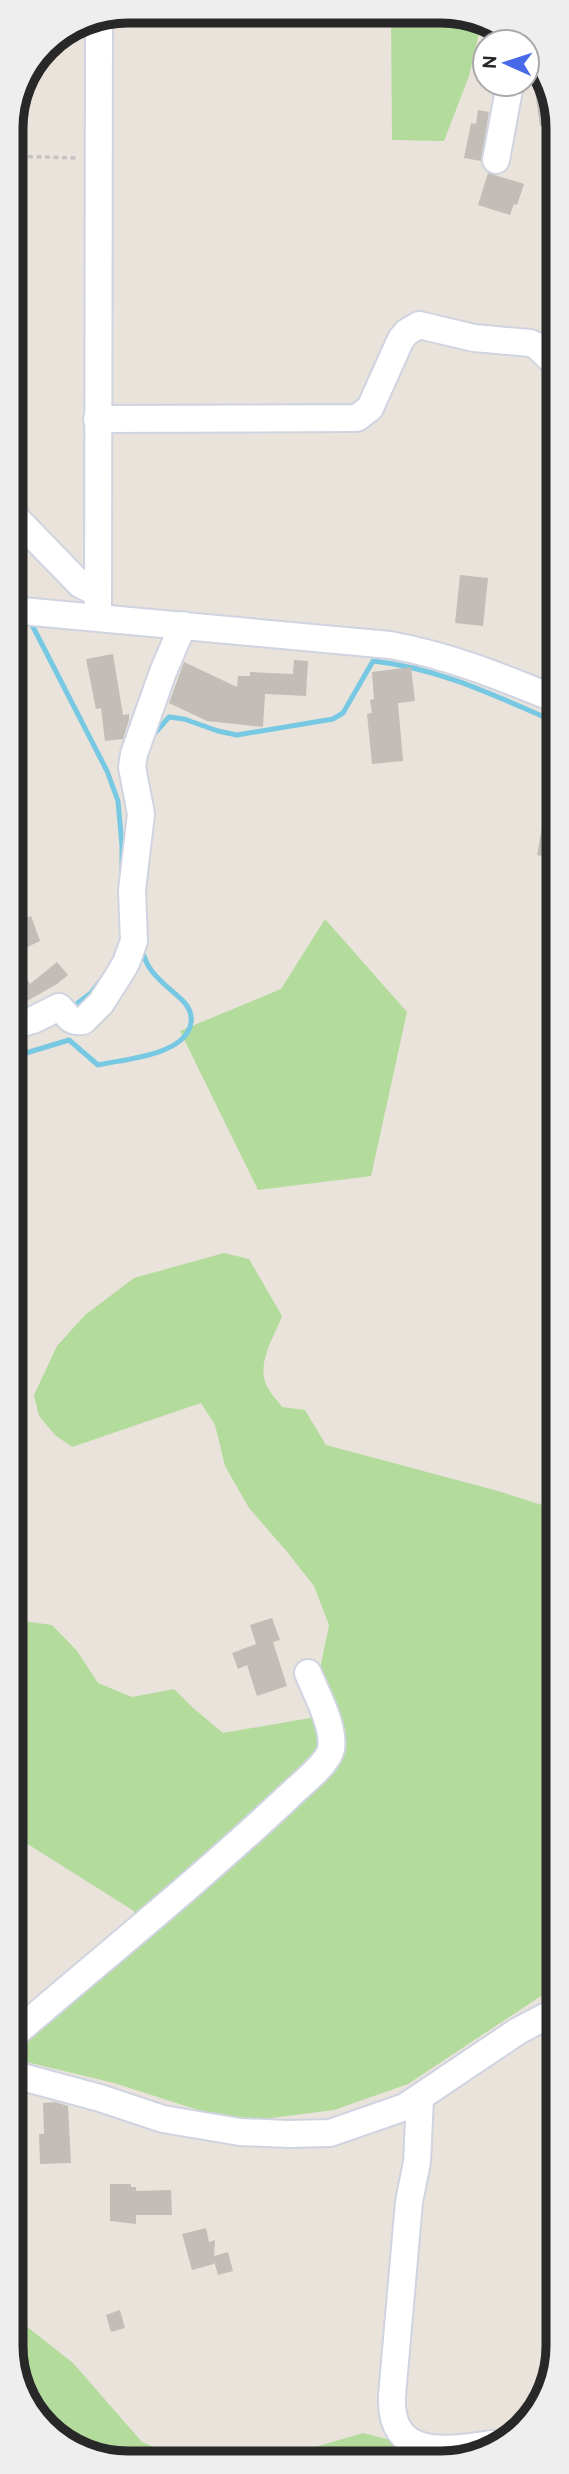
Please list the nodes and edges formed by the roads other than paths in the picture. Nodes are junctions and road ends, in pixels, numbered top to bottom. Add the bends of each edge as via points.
1 (99, 27) edge
2 (507, 98) edge
3 (496, 160) dead end
4 (546, 355) edge
5 (97, 419) junction
6 (23, 525) edge
7 (98, 605) junction
8 (23, 609) edge
9 (183, 625) junction
10 (546, 695) edge
11 (23, 1023) edge
12 (308, 1673) dead end
13 (546, 2016) edge
14 (23, 2027) edge
15 (23, 2077) edge
16 (420, 2099) junction
17 (477, 2445) edge

1 - 5 street
2 - 3 street
4 - 5 street via 530,343 474,338 419,325 401,339 370,408 357,418
5 - 7 street
6 - 7 street
7 - 8 street
7 - 9 street
9 - 10 street via 418,650
9 - 11 street via 134,754 132,775 141,814 132,890 134,941 126,963 83,1021 68,1018 59,1007
12 - 14 street via 326,1716 329,1754 262,1821
13 - 16 street via 478,2056
15 - 16 street via 163,2119 240,2132 330,2133
16 - 17 street via 393,2415 400,2434 425,2448

